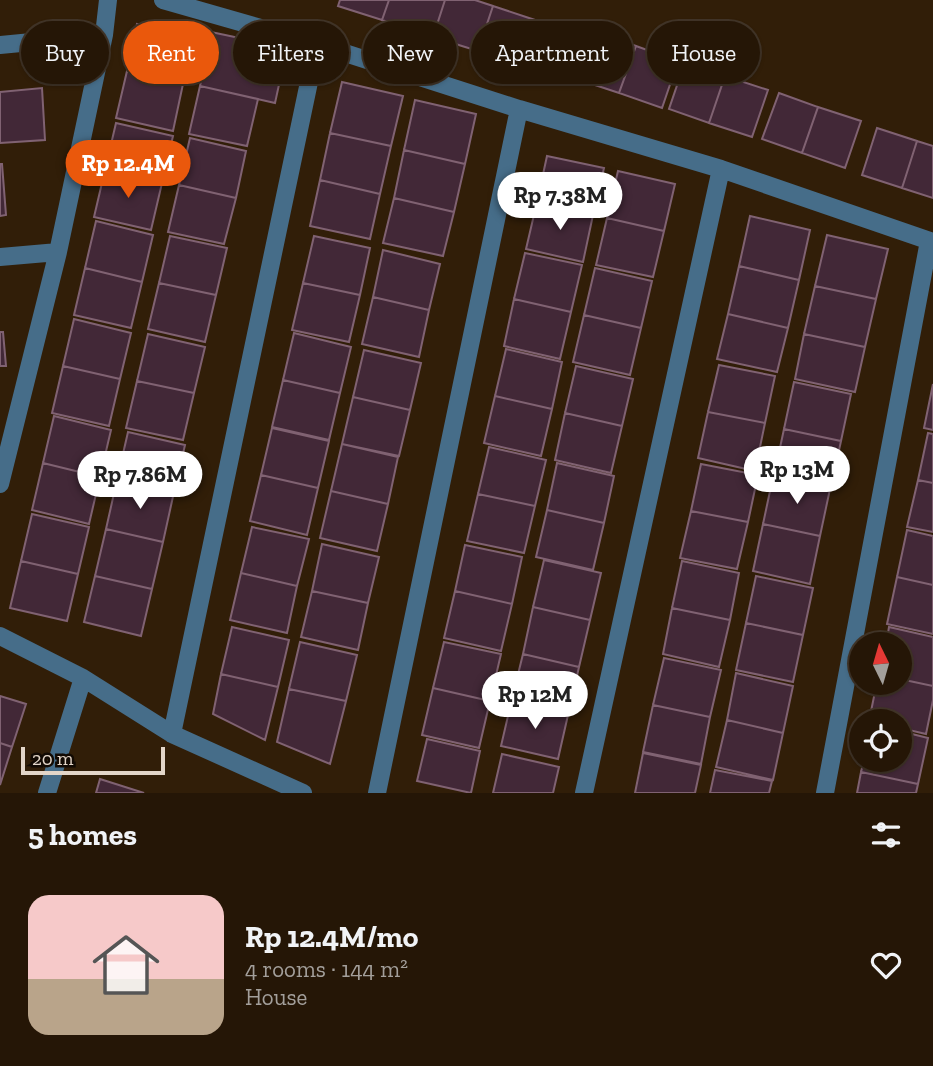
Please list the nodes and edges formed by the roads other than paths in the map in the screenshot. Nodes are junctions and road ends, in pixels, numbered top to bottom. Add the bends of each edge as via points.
1 (108, 0) edge
2 (163, 0) edge
3 (106, 21) edge
4 (236, 21) edge
5 (21, 43) edge
6 (0, 45) edge
7 (349, 54) edge
8 (94, 84) edge
9 (309, 84) edge
10 (519, 109) junction
11 (721, 169) junction
12 (931, 241) edge
13 (58, 252) junction
14 (0, 257) edge
15 (1, 475) edge
16 (0, 636) edge
17 (83, 678) junction
18 (172, 734) junction
19 (279, 788) edge
20 (47, 793) edge
21 (303, 793) edge
22 (377, 793) edge
23 (584, 793) edge
24 (825, 793) edge

1 - 3 street
2 - 4 street
5 - 6 street
7 - 10 street
8 - 13 street
9 - 18 street
10 - 11 street
10 - 22 street
11 - 12 street
11 - 23 street
12 - 24 street
13 - 14 street
13 - 15 street
16 - 17 street
17 - 18 street
17 - 20 street
18 - 19 street
19 - 21 street

